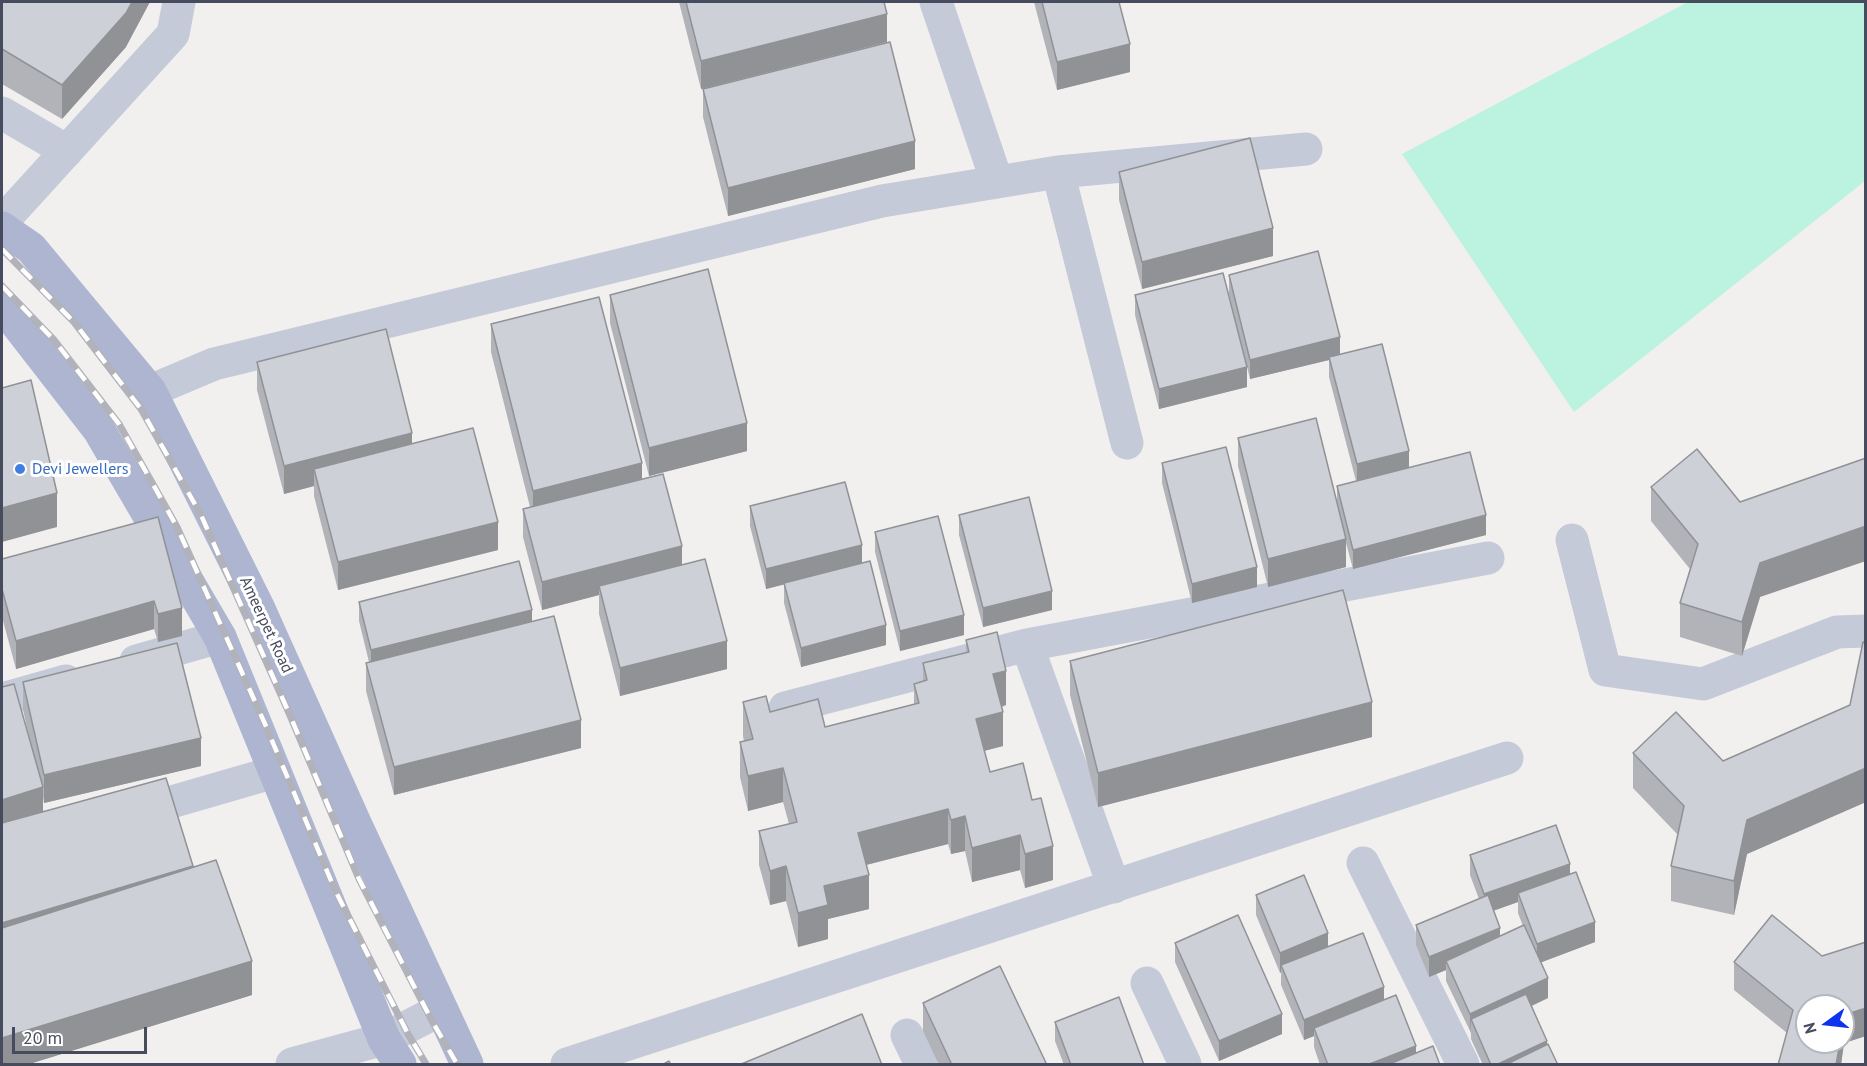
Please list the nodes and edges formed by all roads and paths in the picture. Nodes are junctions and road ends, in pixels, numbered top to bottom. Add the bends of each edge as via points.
1 (179, 2) edge
2 (936, 2) edge
3 (2, 113) edge
4 (1306, 150) dead end
5 (67, 151) junction
6 (1058, 172) junction
7 (997, 182) junction
8 (2, 222) edge
9 (2, 228) edge
10 (2, 305) edge
11 (150, 392) junction
12 (1127, 443) dead end
13 (1572, 540) dead end
14 (1488, 558) dead end
15 (1866, 631) edge
16 (220, 637) junction
17 (1028, 645) junction
18 (2, 699) edge
19 (784, 708) edge
20 (1508, 758) dead end
21 (275, 772) junction
22 (104, 821) edge
23 (1363, 863) dead end
24 (1114, 887) junction
25 (1148, 983) dead end
26 (440, 1010) junction
27 (907, 1035) dead end
28 (392, 1052) edge
29 (292, 1065) edge
30 (467, 1065) edge
31 (567, 1065) edge
32 (921, 1065) edge
33 (1185, 1065) edge
34 (1463, 1065) edge

1 - 5 street via 173,34
2 - 7 street
3 - 5 street
4 - 6 street
5 - 8 street
6 - 7 street
6 - 12 street
7 - 11 street via 882,201 214,364
9 - 11 main road, Ameerpet Road via 31,248
10 - 16 main road via 99,430
11 - 26 main road, Ameerpet Road via 259,609
13 - 15 street via 1605,670 1703,684 1837,633
14 - 17 street
16 - 18 street
16 - 21 main road
17 - 19 street
17 - 24 street
20 - 24 street
21 - 22 street
21 - 28 main road
23 - 34 street
24 - 31 street
25 - 33 street
26 - 28 street
26 - 30 main road, Ameerpet Road
27 - 32 street
28 - 29 street

